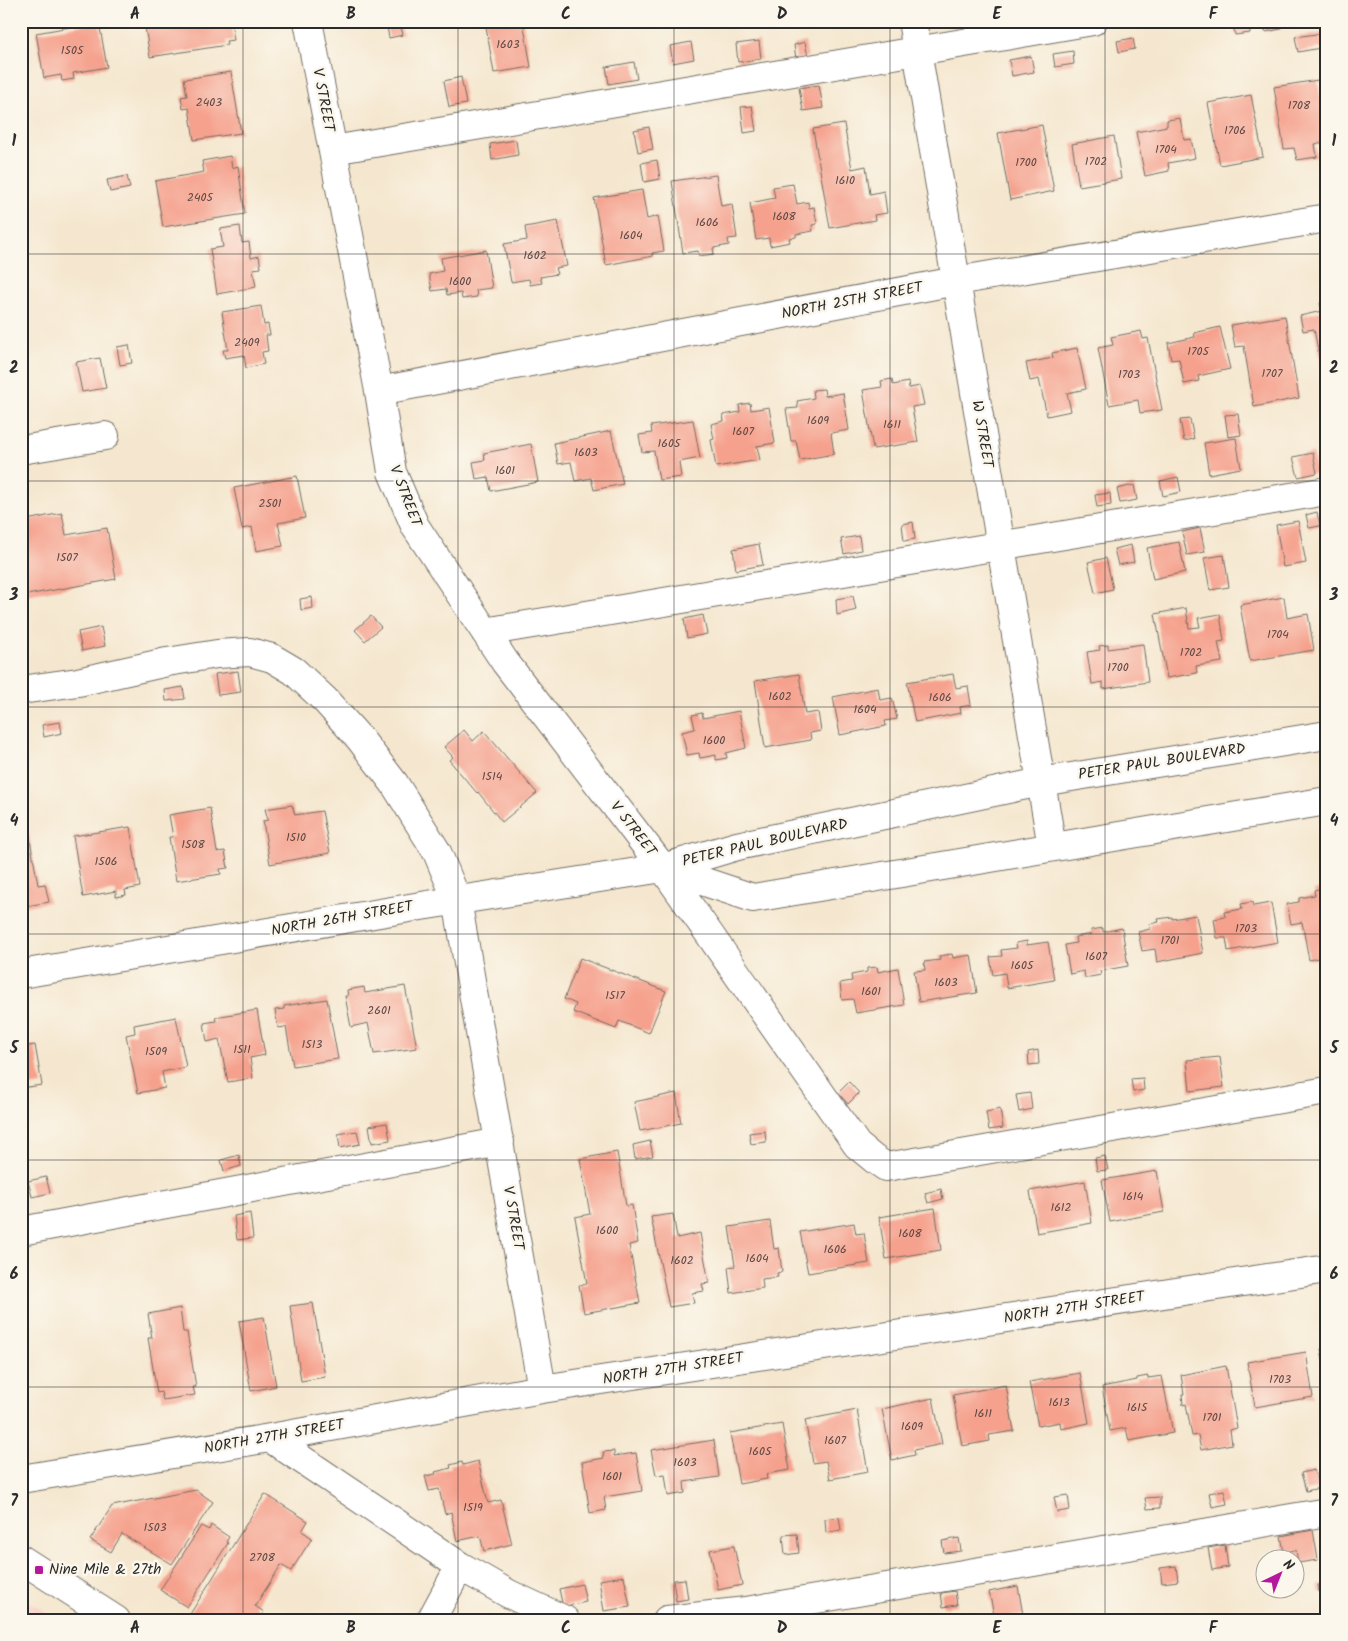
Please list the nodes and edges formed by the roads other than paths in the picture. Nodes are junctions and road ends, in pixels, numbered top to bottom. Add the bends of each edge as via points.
1 (308, 21) edge
2 (912, 21) edge
3 (1093, 21) edge
4 (917, 50) junction
5 (333, 150) junction
6 (1327, 218) edge
7 (956, 281) junction
8 (380, 391) junction
9 (105, 436) dead end
10 (21, 450) edge
11 (1327, 491) edge
12 (1001, 546) junction
13 (485, 632) junction
14 (21, 690) edge
15 (1327, 735) edge
16 (1040, 782) junction
17 (1327, 801) edge
18 (1052, 847) junction
19 (663, 868) junction
20 (457, 900) junction
21 (21, 974) edge
22 (1327, 1091) edge
23 (500, 1142) junction
24 (21, 1231) edge
25 (1327, 1269) edge
26 (542, 1389) junction
27 (270, 1438) junction
28 (21, 1479) edge
29 (1327, 1512) edge
30 (21, 1559) edge
31 (460, 1566) junction
32 (116, 1620) edge
33 (431, 1620) edge
34 (565, 1620) edge
35 (667, 1620) edge

1 - 5 street, V STREET
2 - 4 street, W STREET
3 - 4 street
4 - 5 street
4 - 7 street, W STREET
5 - 8 street, V STREET
6 - 7 street, NORTH 25TH STREET
7 - 8 street, NORTH 25TH STREET
7 - 12 street, W STREET
8 - 13 street, V STREET via 392,472 415,526
9 - 10 street
11 - 12 street
12 - 13 street
12 - 16 street, W STREET
13 - 19 street, V STREET
14 - 20 street, V STREET via 217,654 250,652 272,658 294,671 360,739 437,852
15 - 16 street, PETER PAUL BOULEVARD
16 - 18 street, W STREET
16 - 19 street, PETER PAUL BOULEVARD via 737,846
17 - 18 street, PETER PAUL BOULEVARD
18 - 19 street, PETER PAUL BOULEVARD via 753,898
19 - 20 street, NORTH 26TH STREET
19 - 22 street, V STREET via 857,1145 886,1167
20 - 21 street, NORTH 26TH STREET
20 - 23 street, V STREET
23 - 24 street
23 - 26 street, V STREET
25 - 26 street, NORTH 27TH STREET
26 - 27 street, NORTH 27TH STREET
27 - 28 street, NORTH 27TH STREET
27 - 31 street
29 - 35 street via 746,1611
30 - 32 street
31 - 33 street
31 - 34 street

